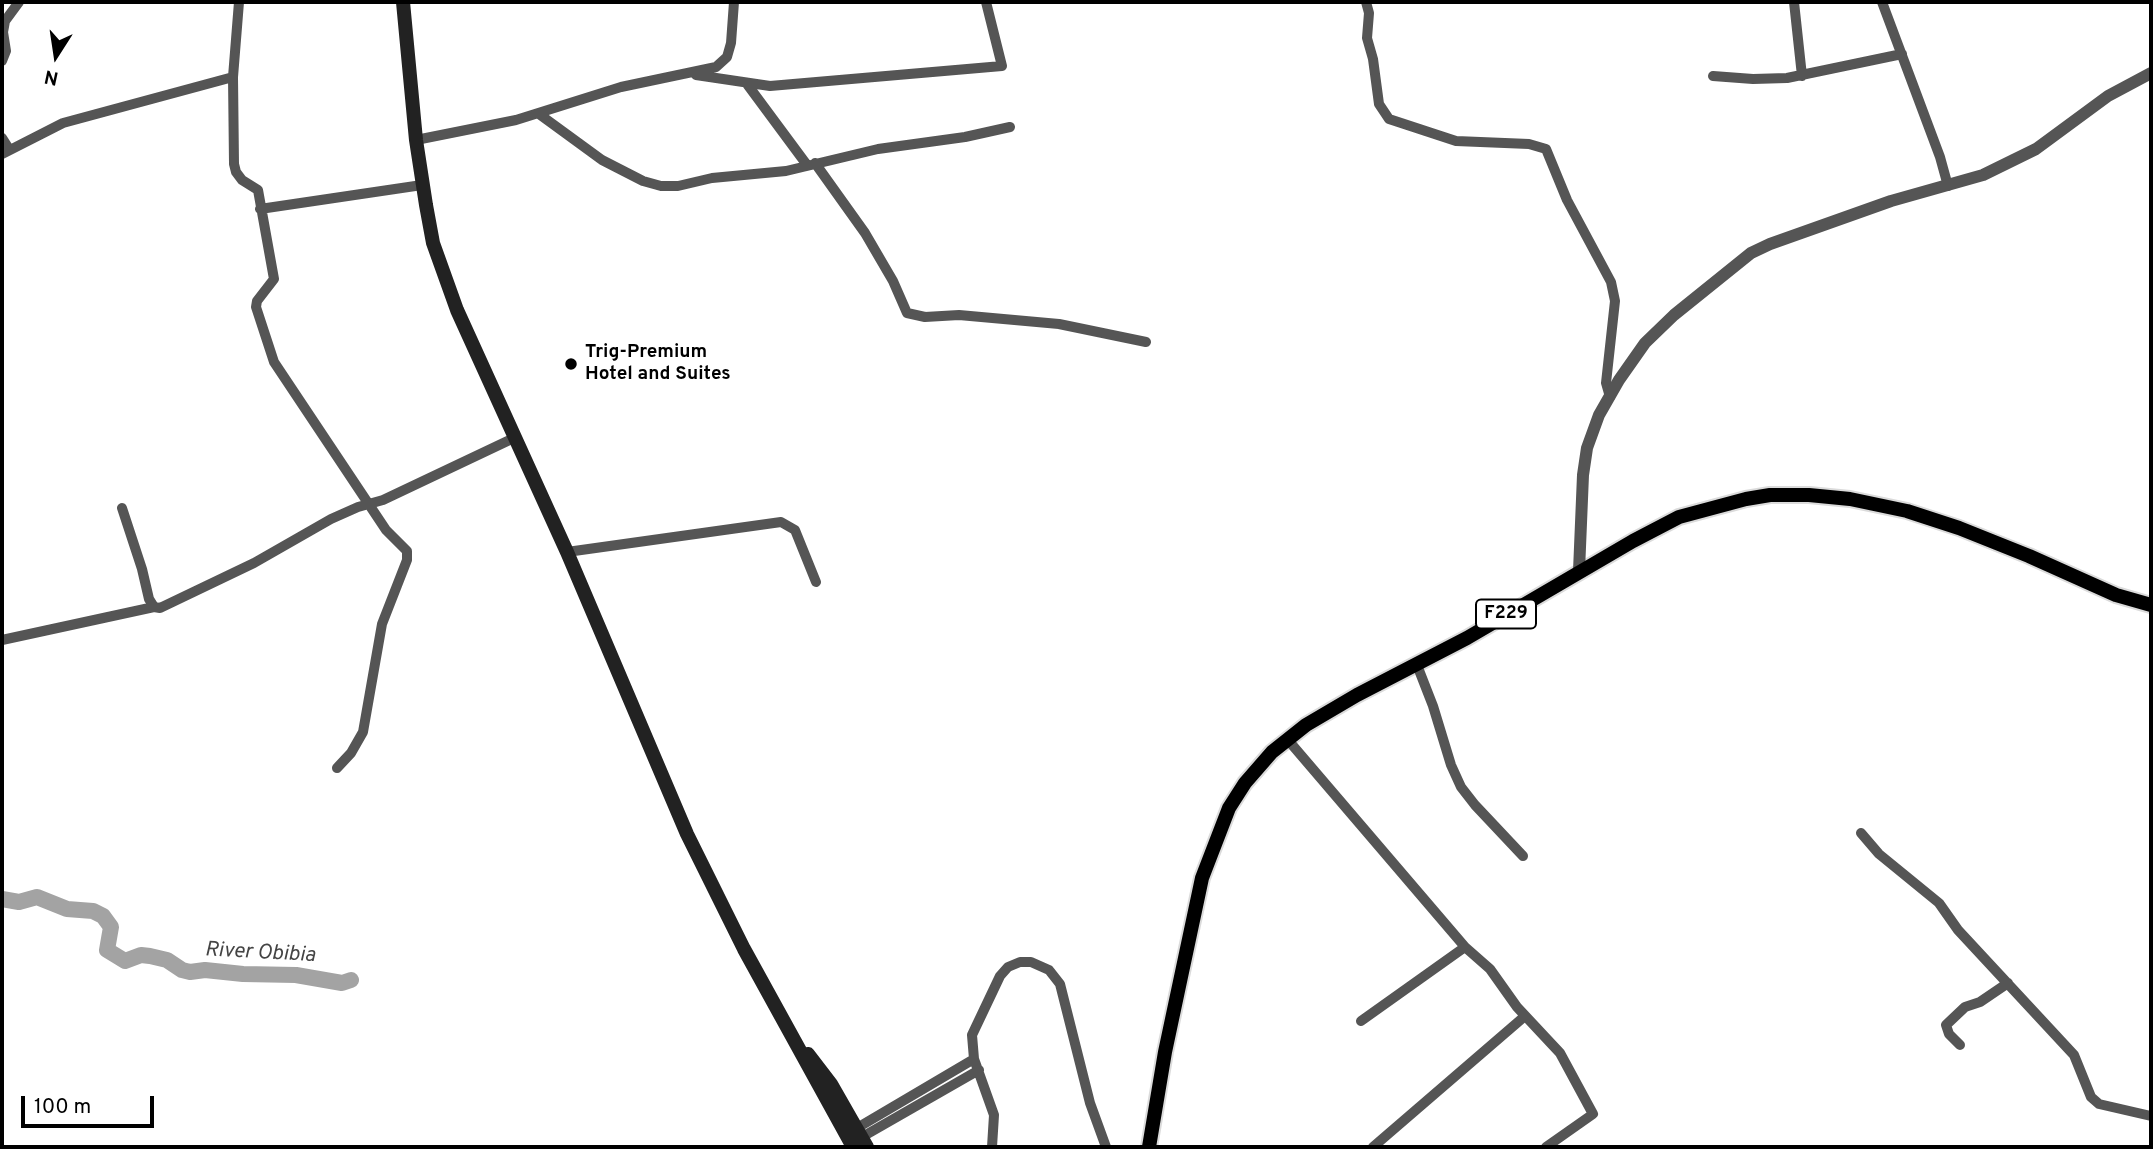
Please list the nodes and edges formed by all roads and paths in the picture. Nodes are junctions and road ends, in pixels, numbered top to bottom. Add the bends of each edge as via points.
1 (19, 2) edge
2 (239, 2) edge
3 (403, 2) edge
4 (734, 2) edge
5 (986, 2) edge
6 (1366, 2) edge
7 (1794, 2) edge
8 (1882, 2) edge
9 (1902, 54) junction
10 (2, 61) edge
11 (2151, 73) edge
12 (690, 74) junction
13 (1713, 76) dead end
14 (1802, 76) junction
15 (233, 77) junction
16 (747, 83) junction
17 (539, 114) junction
18 (1010, 127) dead end
19 (2, 138) edge
20 (415, 140) junction
21 (5, 151) edge
22 (811, 164) junction
23 (422, 185) junction
24 (1948, 186) junction
25 (260, 209) junction
26 (1146, 342) dead end
27 (1610, 397) junction
28 (516, 437) junction
29 (369, 505) junction
30 (122, 508) dead end
31 (567, 552) junction
32 (1579, 571) junction
33 (816, 582) dead end
34 (2151, 605) edge
35 (154, 607) junction
36 (2, 640) edge
37 (1417, 665) junction
38 (1287, 740) junction
39 (338, 768) dead end
40 (1861, 833) dead end
41 (1523, 856) dead end
42 (1465, 947) junction
43 (2008, 983) junction
44 (1525, 1016) junction
45 (1361, 1021) dead end
46 (1960, 1045) dead end
47 (974, 1059) junction
48 (979, 1070) junction
49 (2151, 1116) edge
50 (860, 1140) edge
51 (992, 1147) edge
52 (1106, 1147) edge
53 (1149, 1147) edge
54 (1373, 1147) edge
55 (1546, 1147) edge

1 - 10 street via 5,21
2 - 15 street
3 - 20 main road
4 - 12 street via 727,57 716,68
5 - 16 street via 1002,66 770,86
6 - 27 street via 1367,38 1379,104 1389,119 1455,141 1546,149 1613,291 1606,383
7 - 14 street
8 - 9 street
9 - 14 street
9 - 24 street
11 - 24 street via 2108,96 2036,149
12 - 16 street
12 - 17 street via 621,87
13 - 14 street
15 - 21 street via 63,123
15 - 25 street via 234,164 242,180 258,190
16 - 22 street
17 - 20 street
17 - 22 street via 602,160 661,187
18 - 22 street
19 - 21 street
20 - 23 main road
22 - 26 street via 866,233 907,313 1077,326
23 - 25 street
23 - 28 main road via 433,243 457,310
24 - 27 street via 1891,201 1751,253 1645,343
25 - 29 street via 274,279 256,307 272,355
27 - 32 street via 1587,448
28 - 29 street
28 - 31 main road
29 - 35 street via 331,519 169,605
29 - 39 street via 407,551 407,560 382,624 363,732
30 - 35 street
31 - 33 street via 781,523 794,530
31 - 50 main road via 722,907 789,1032
32 - 34 main road, F229 via 1679,517 1758,497 1809,495 1850,499 1959,528 2116,595
32 - 37 main road, F229
35 - 36 street
37 - 38 main road, F229 via 1306,724
37 - 41 street via 1461,787
38 - 42 street
38 - 53 main road, F229 via 1235,800 1202,878
40 - 43 street via 1879,854 1939,903
42 - 44 street via 1490,970
42 - 45 street
43 - 46 street via 1965,1007 1946,1025
43 - 49 street via 2074,1055 2091,1097 2119,1111
44 - 54 street
44 - 55 street via 1560,1053 1593,1114
47 - 48 street
47 - 50 street
47 - 52 street via 972,1035 1000,976 1020,962 1049,970 1060,984
48 - 50 street
48 - 51 street via 993,1115

